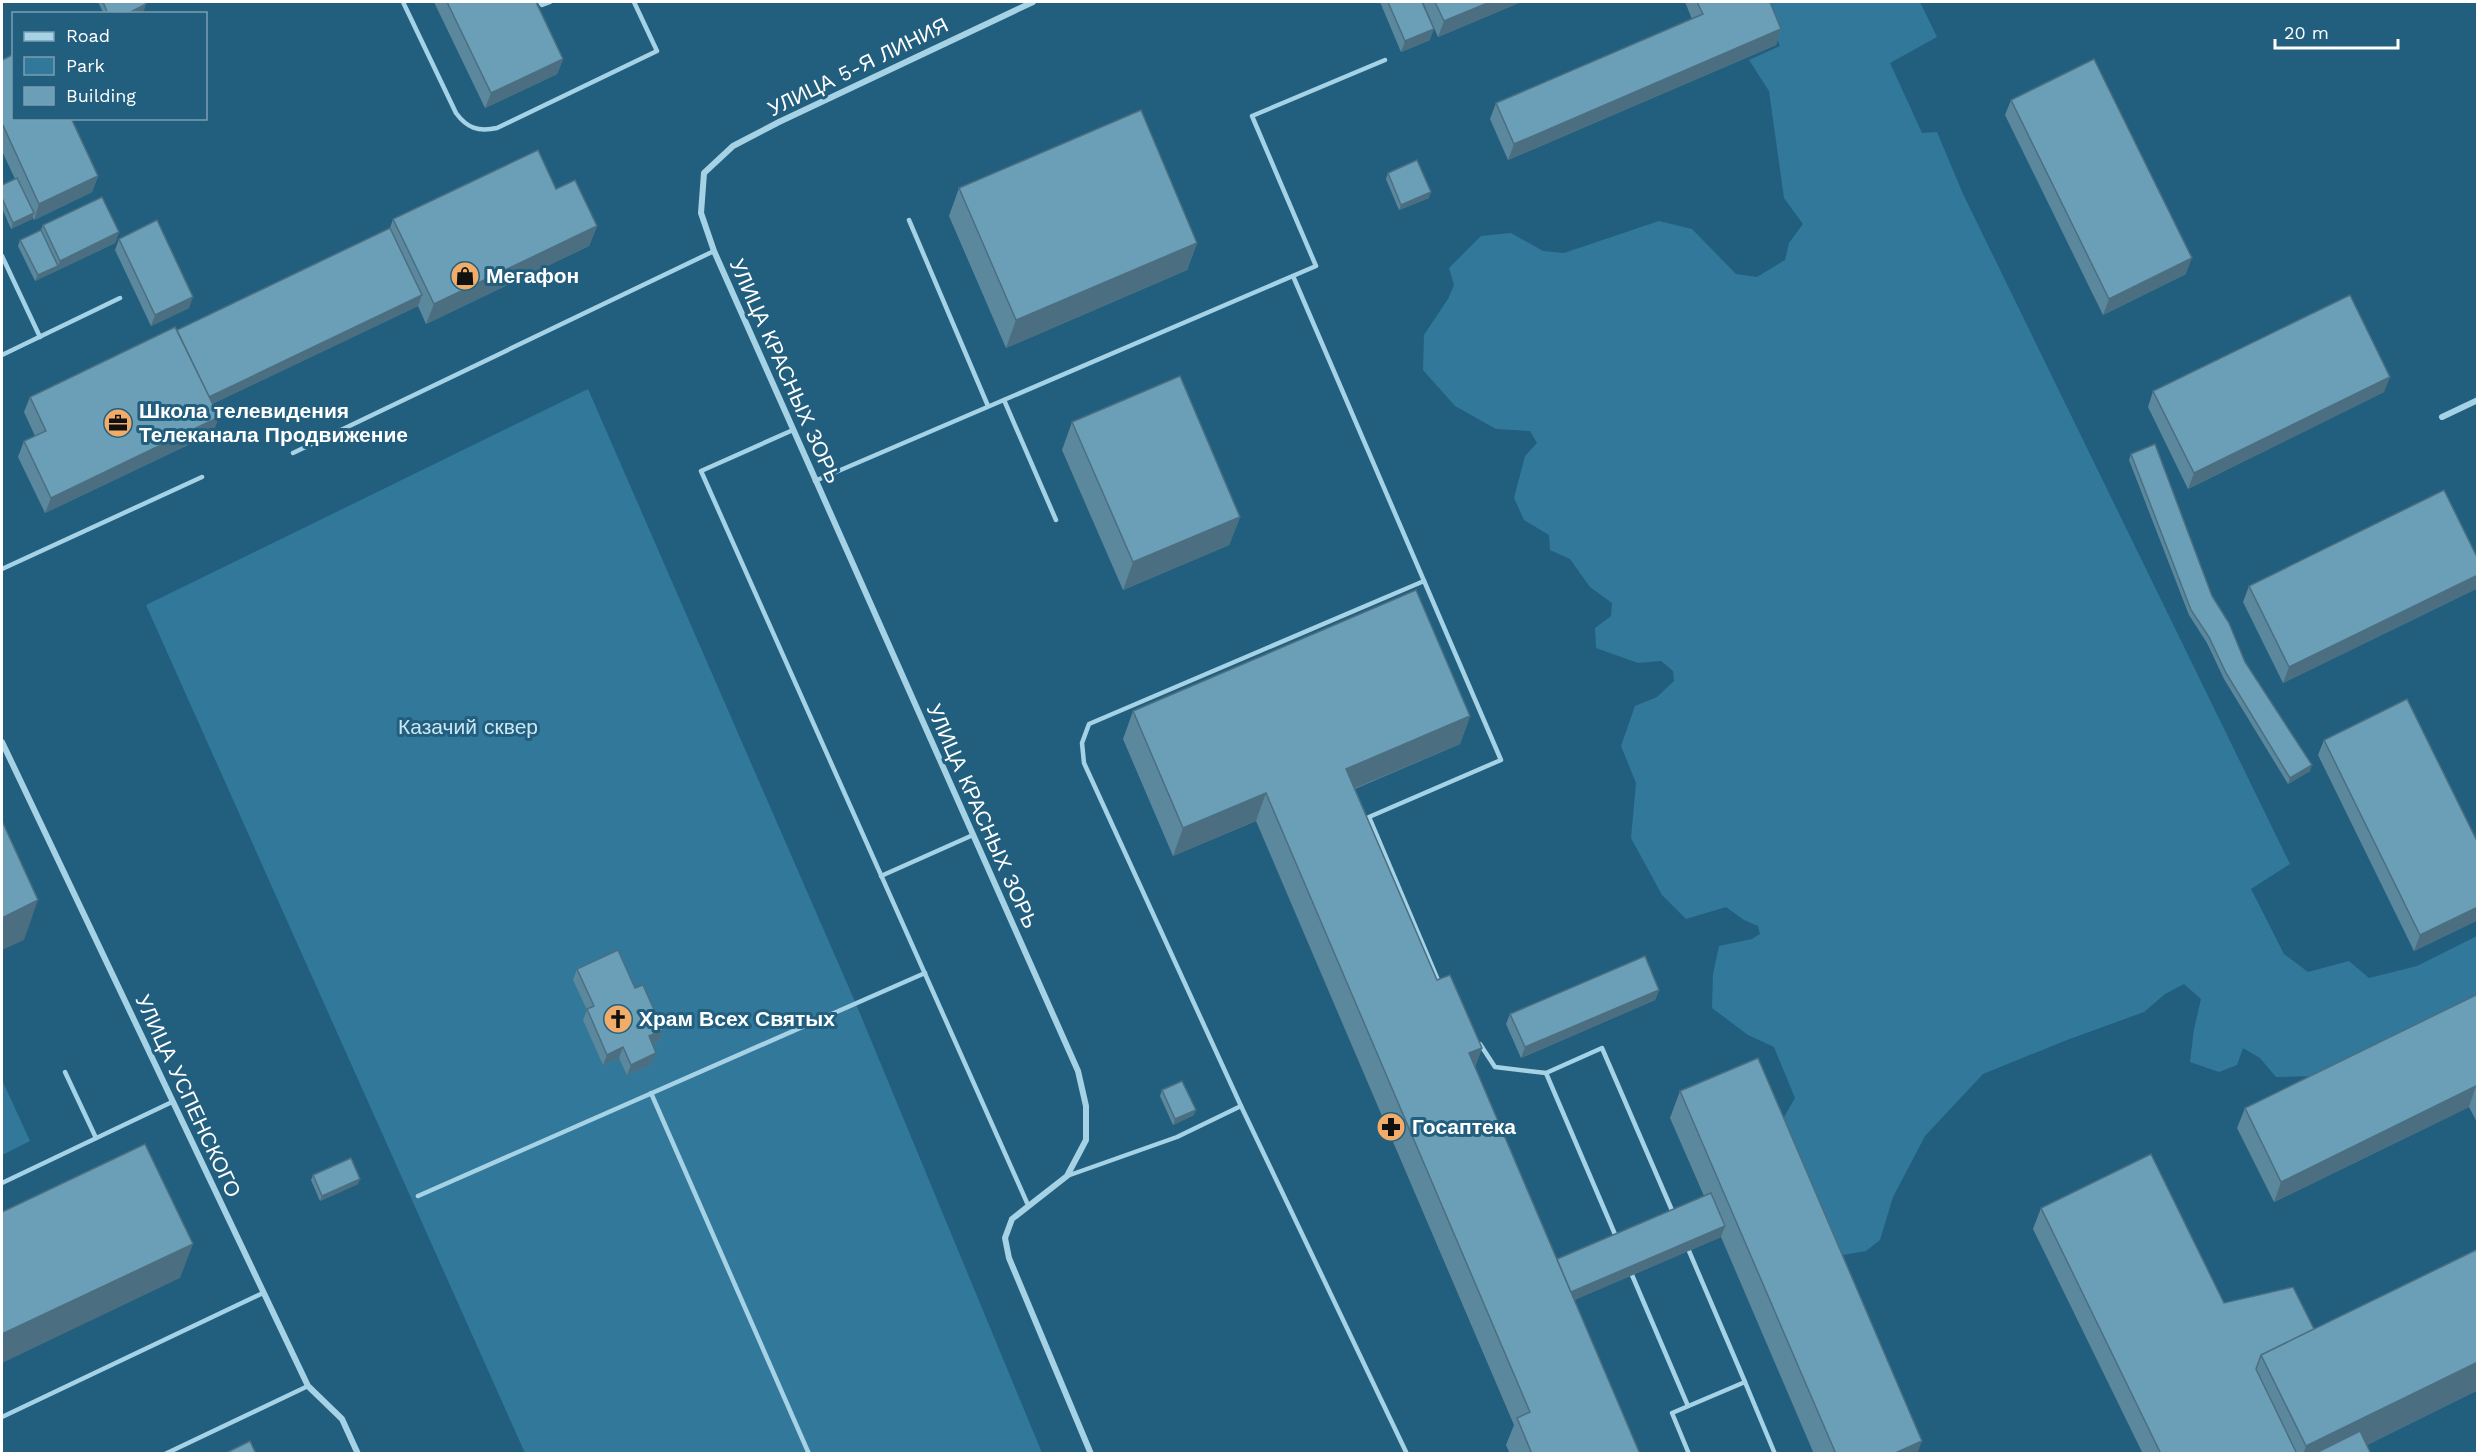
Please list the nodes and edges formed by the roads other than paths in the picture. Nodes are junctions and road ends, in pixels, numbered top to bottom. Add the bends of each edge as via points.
1 (403, 2) edge
2 (540, 2) edge
3 (550, 2) edge
4 (634, 2) edge
5 (1033, 2) edge
6 (1385, 60) dead end
7 (704, 173) joint
8 (909, 220) dead end
9 (714, 251) junction
10 (2, 256) edge
11 (1293, 276) junction
12 (120, 298) dead end
13 (40, 337) junction
14 (2, 355) edge
15 (1004, 400) junction
16 (2478, 400) edge
17 (988, 406) junction
18 (2442, 417) dead end
19 (793, 430) junction
20 (293, 453) dead end
21 (202, 477) dead end
22 (815, 481) junction
23 (1056, 520) dead end
24 (2, 569) edge
25 (1424, 581) junction
26 (2, 742) edge
27 (973, 835) junction
28 (881, 876) junction
29 (925, 973) junction
30 (1442, 988) edge
31 (1475, 1037) edge
32 (65, 1072) dead end
33 (1546, 1073) junction
34 (651, 1094) junction
35 (172, 1102) junction
36 (1241, 1106) junction
37 (96, 1138) junction
38 (1067, 1176) junction
39 (2, 1183) edge
40 (418, 1196) dead end
41 (1028, 1205) junction
42 (1675, 1218) edge
43 (1618, 1242) edge
44 (1689, 1251) edge
45 (1632, 1275) edge
46 (263, 1293) junction
47 (1744, 1382) junction
48 (308, 1386) junction
49 (1688, 1406) junction
50 (2, 1417) edge
51 (165, 1454) edge
52 (358, 1454) edge
53 (809, 1454) edge
54 (1091, 1454) edge
55 (1407, 1454) edge
56 (1689, 1454) edge
57 (1775, 1454) edge

1 - 4 lane via 456,113 473,129 485,130 497,128 657,51
2 - 3 lane
5 - 7 street, УЛИЦА 5-Я ЛИНИЯ via 733,146
6 - 11 lane via 1252,116 1316,266
7 - 9 street, УЛИЦА КРАСНЫХ ЗОРЬ via 701,213
8 - 17 lane
9 - 19 street, УЛИЦА КРАСНЫХ ЗОРЬ
9 - 20 lane
10 - 13 lane
11 - 15 lane
11 - 25 lane
12 - 13 lane
13 - 14 lane
15 - 17 lane
15 - 23 lane
16 - 18 street
17 - 22 lane
19 - 22 street, УЛИЦА КРАСНЫХ ЗОРЬ
19 - 28 lane via 701,471
21 - 24 lane
22 - 27 street, УЛИЦА КРАСНЫХ ЗОРЬ
25 - 30 lane via 1501,760 1369,817
25 - 36 lane via 1089,724 1082,743 1084,763
26 - 35 street, УЛИЦА УСПЕНСКОГО
27 - 28 lane
27 - 38 street, УЛИЦА КРАСНЫХ ЗОРЬ via 1078,1071 1086,1106 1086,1140
28 - 29 lane
29 - 34 lane
29 - 41 lane
31 - 33 lane via 1495,1067
32 - 37 lane
33 - 42 lane via 1602,1048
33 - 43 lane
34 - 40 lane
34 - 53 lane
35 - 37 lane
35 - 46 street, УЛИЦА УСПЕНСКОГО
36 - 38 lane via 1177,1137
36 - 55 lane
37 - 39 lane
38 - 41 street, УЛИЦА КРАСНЫХ ЗОРЬ
41 - 54 street, УЛИЦА КРАСНЫХ ЗОРЬ via 1012,1219 1005,1238 1009,1258
44 - 47 lane
45 - 49 lane
46 - 48 street, УЛИЦА УСПЕНСКОГО
46 - 50 lane
47 - 49 lane
47 - 57 lane
48 - 51 lane
48 - 52 street, УЛИЦА УСПЕНСКОГО via 342,1419
49 - 56 lane via 1672,1413

